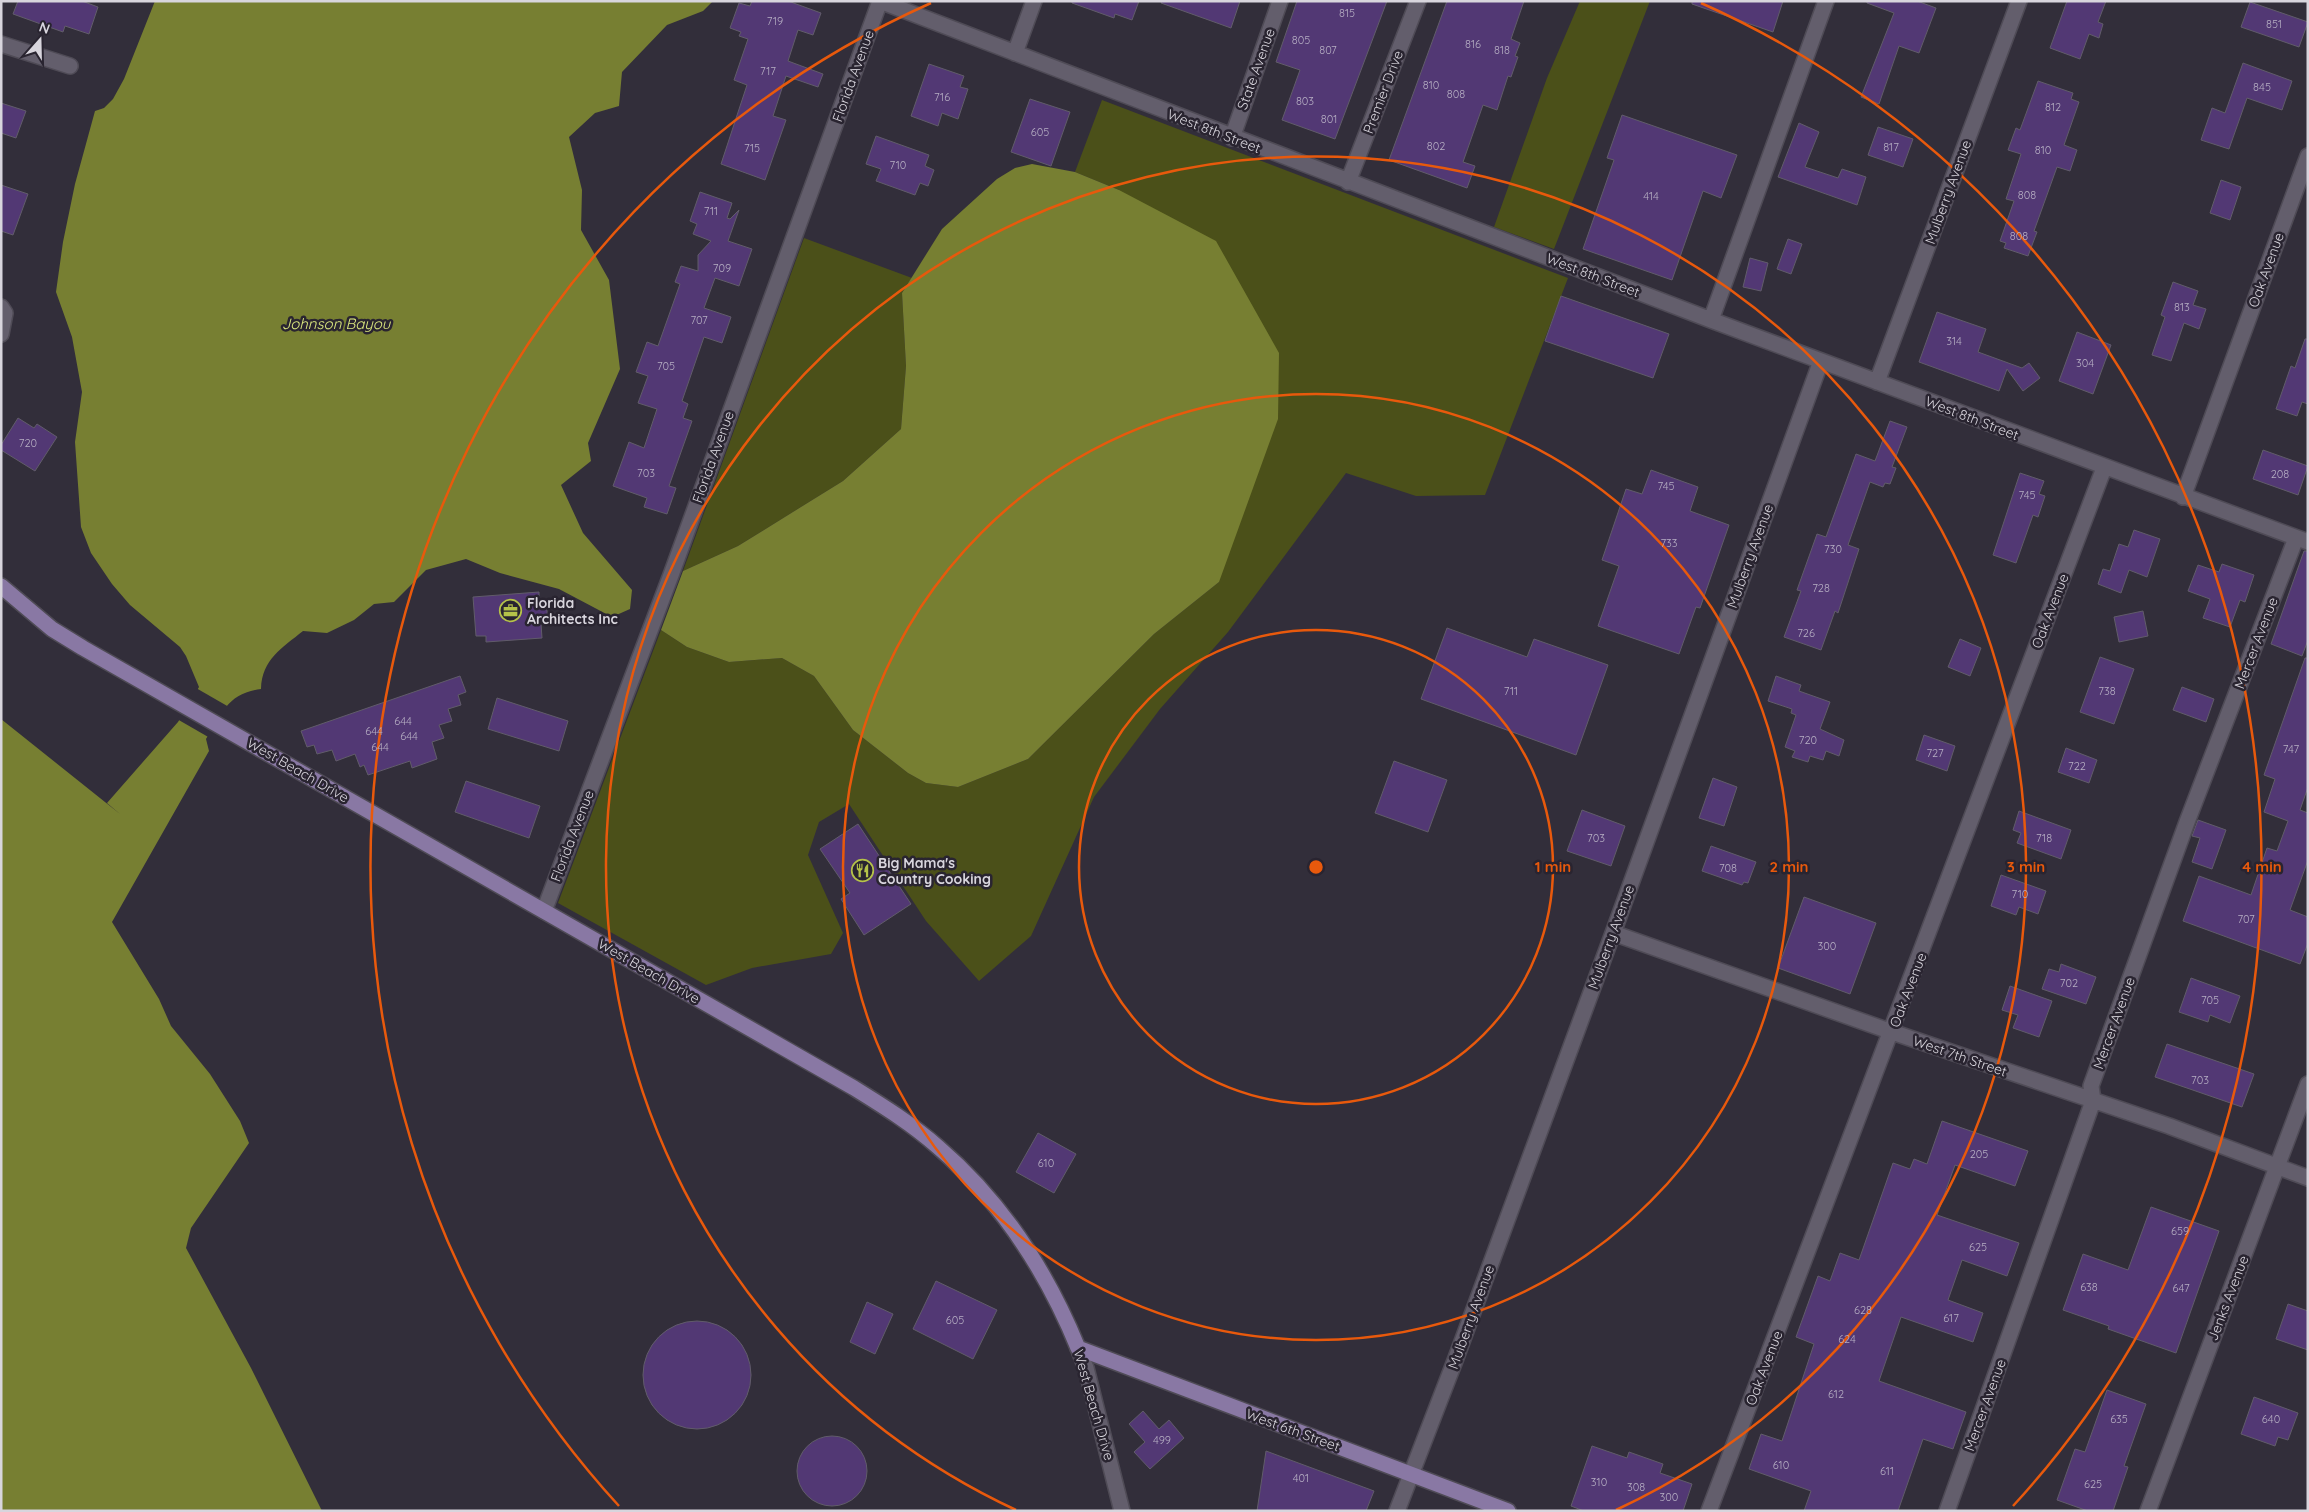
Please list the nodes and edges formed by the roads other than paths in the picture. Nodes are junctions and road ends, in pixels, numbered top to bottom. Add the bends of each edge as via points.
1 (880, 1) edge
2 (1034, 1) edge
3 (1280, 1) edge
4 (1418, 1) edge
5 (1826, 1) edge
6 (2019, 1) edge
7 (1, 44) edge
8 (1015, 53) junction
9 (70, 66) dead end
10 (1232, 138) junction
11 (2308, 156) edge
12 (1348, 182) junction
13 (1, 307) edge
14 (1711, 320) junction
15 (1, 334) edge
16 (1821, 361) junction
17 (1877, 382) junction
18 (2104, 468) junction
19 (2183, 497) junction
20 (2302, 540) edge
21 (1, 586) edge
22 (544, 911) junction
23 (1613, 933) junction
24 (1892, 1032) junction
25 (2308, 1084) edge
26 (2093, 1101) junction
27 (2277, 1166) junction
28 (2308, 1178) edge
29 (1078, 1348) junction
30 (1411, 1474) junction
31 (1122, 1511) edge
32 (1397, 1511) edge
33 (1508, 1511) edge
34 (1710, 1511) edge
35 (1947, 1511) edge
36 (2148, 1511) edge

1 - 8 street, West 8th Street
1 - 22 street, Florida Avenue via 650,634
2 - 8 street
3 - 10 street, State Avenue
4 - 12 street, Premier Drive
5 - 14 street
6 - 17 street, Mulberry Avenue
7 - 9 street
8 - 10 street, West 8th Street
10 - 12 street, West 8th Street
11 - 19 street, Oak Avenue
12 - 14 street, West 8th Street
13 - 15 street via 5,313
14 - 16 street, West 8th Street
16 - 17 street, West 8th Street
16 - 23 street, Mulberry Avenue
17 - 18 street, West 8th Street
18 - 19 street, West 8th Street
18 - 24 street, Oak Avenue
19 - 20 street, West 8th Street
20 - 26 street, Mercer Avenue via 2187,822 2094,1076 2091,1086
21 - 22 main road, West Beach Drive via 58,633
22 - 29 main road, West Beach Drive via 854,1088 938,1146 981,1189 1021,1240 1053,1293
23 - 24 street, West 7th Street
23 - 30 street, Mulberry Avenue
24 - 26 street, West 7th Street
24 - 34 street, Oak Avenue
25 - 27 street, Jenks Avenue
26 - 27 street, West 7th Street
26 - 35 street, Mercer Avenue
27 - 28 street, West 7th Street
27 - 36 street, Jenks Avenue
29 - 30 main road, West 6th Street
29 - 31 street, West Beach Drive via 1086,1368
30 - 32 street, Mulberry Avenue
30 - 33 main road, West 6th Street

